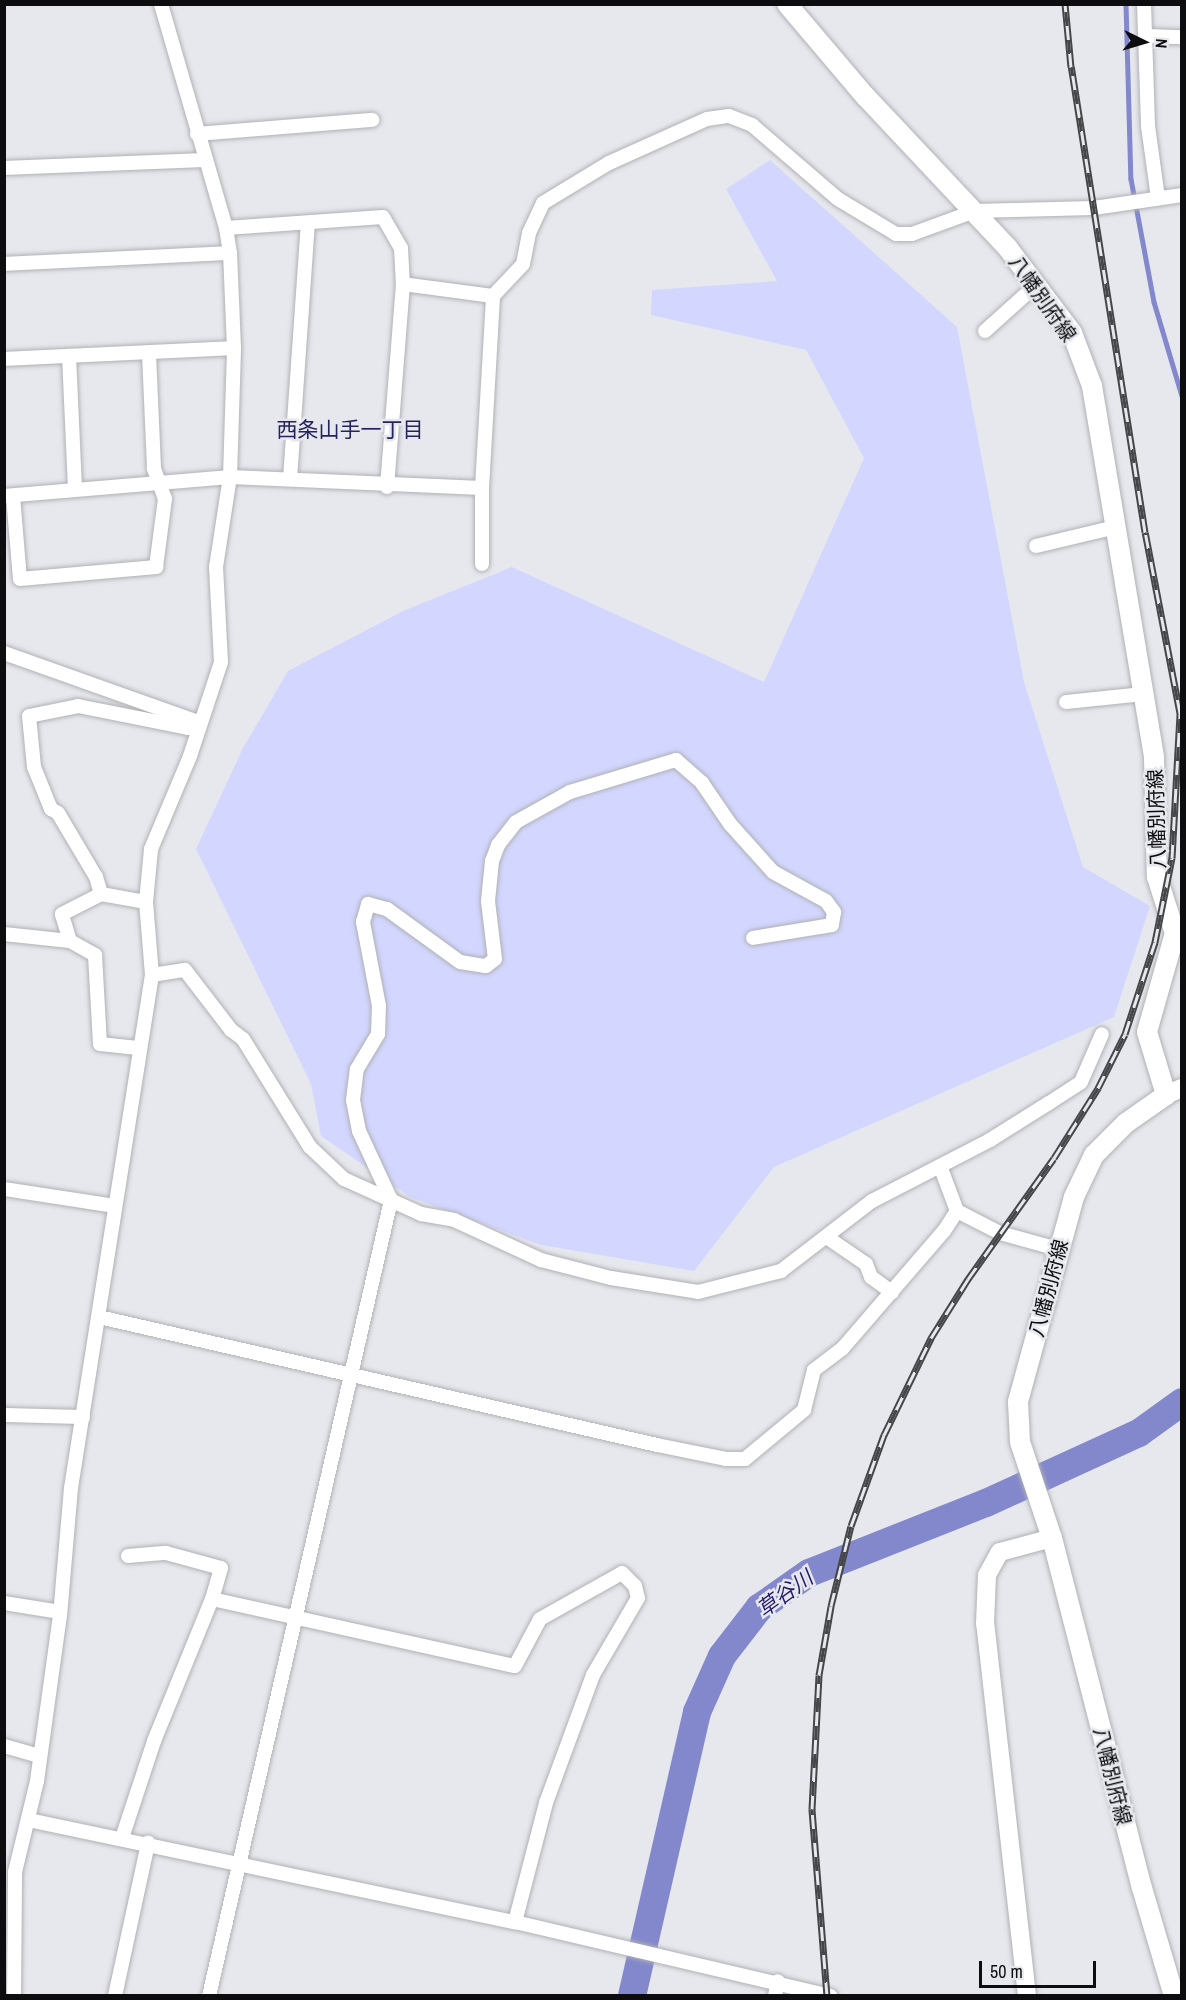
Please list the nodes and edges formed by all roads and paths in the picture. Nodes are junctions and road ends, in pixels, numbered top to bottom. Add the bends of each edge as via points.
1 (161, 4) edge
2 (787, 4) edge
3 (1144, 4) edge
4 (1146, 36) junction
5 (1182, 37) edge
6 (372, 120) dead end
7 (197, 134) junction
8 (204, 160) junction
9 (4, 168) edge
10 (1182, 195) edge
11 (1158, 198) junction
12 (975, 211) junction
13 (308, 223) junction
14 (226, 228) junction
15 (230, 253) junction
16 (4, 264) edge
17 (403, 285) junction
18 (1036, 285) junction
19 (493, 297) junction
20 (985, 331) dead end
21 (234, 348) junction
22 (149, 352) junction
23 (69, 356) junction
24 (4, 359) edge
25 (230, 477) junction
26 (290, 479) junction
27 (159, 482) junction
28 (387, 487) junction
29 (482, 488) junction
30 (75, 489) junction
31 (9, 496) edge
32 (1116, 527) junction
33 (1036, 546) dead end
34 (482, 564) dead end
35 (4, 652) edge
36 (1144, 694) junction
37 (1066, 702) dead end
38 (195, 722) junction
39 (101, 894) junction
40 (146, 902) junction
41 (4, 934) edge
42 (753, 938) dead end
43 (70, 941) junction
44 (152, 975) junction
45 (1102, 1034) dead end
46 (138, 1048) junction
47 (1174, 1091) edge
48 (940, 1166) junction
49 (4, 1189) edge
50 (391, 1200) junction
51 (115, 1206) junction
52 (957, 1211) junction
53 (828, 1238) junction
54 (1058, 1249) junction
55 (892, 1292) junction
56 (99, 1317) junction
57 (351, 1374) junction
58 (4, 1415) edge
59 (83, 1417) junction
60 (1052, 1538) junction
61 (128, 1556) dead end
62 (212, 1599) junction
63 (4, 1603) edge
64 (60, 1612) junction
65 (298, 1619) junction
66 (4, 1746) edge
67 (39, 1756) junction
68 (29, 1820) junction
69 (122, 1838) junction
70 (148, 1843) junction
71 (239, 1861) junction
72 (515, 1922) junction
73 (778, 1981) junction
74 (14, 1995) edge
75 (115, 1995) edge
76 (209, 1995) edge
77 (775, 1995) edge
78 (830, 1995) edge
79 (1026, 1995) edge
80 (1174, 1995) edge

1 - 7 street
2 - 12 main road, 八幡別府線 via 866,97
3 - 4 street
4 - 5 street
4 - 11 street via 1148,126
6 - 7 street
7 - 8 street
8 - 9 street
8 - 14 street
10 - 11 street
11 - 12 street via 1119,206
12 - 18 main road, 八幡別府線
12 - 19 street via 912,234 896,234 838,199 752,125 729,116 707,119 609,163 543,203 529,233 523,264
13 - 14 street
13 - 17 street via 383,217 401,248
13 - 26 street
14 - 15 street
15 - 16 street
15 - 21 street
17 - 19 street
17 - 28 street
18 - 20 street
18 - 32 main road, 八幡別府線 via 1072,333 1092,386
19 - 29 street
21 - 22 street
21 - 25 street
22 - 23 street
22 - 27 street via 154,468
23 - 24 street
23 - 30 street
25 - 26 street
25 - 27 street
25 - 38 street via 216,567 221,662
26 - 28 street
27 - 30 street
27 - 31 street via 165,499 156,567 20,579
28 - 29 street
29 - 34 street
30 - 31 street
32 - 33 street
32 - 36 main road, 八幡別府線
35 - 38 street
36 - 37 street
36 - 47 main road, 八幡別府線 via 1158,799 1157,877 1174,933 1147,1032
38 - 39 street via 188,728 78,706 29,716 34,767 42,788 51,809 58,813 96,877
38 - 40 street via 190,756 151,849
39 - 40 street
39 - 43 street via 62,914
40 - 44 street
41 - 43 street
42 - 50 street via 832,925 834,912 826,901 773,872 730,824 702,783 676,760 570,792 516,822 498,845 492,861 488,900 495,959 486,966 459,962 387,909 368,904 363,922 379,1006 378,1034 357,1069 353,1100 359,1131
43 - 46 street via 95,955 100,1044
44 - 46 street
44 - 50 street via 185,970 231,1030 243,1039 310,1147 344,1179
45 - 48 street via 1081,1082 990,1140
46 - 51 street
47 - 54 main road, 八幡別府線 via 1126,1123 1094,1155 1074,1197
48 - 52 street
48 - 53 street via 872,1201
49 - 51 street
50 - 53 street via 421,1214 454,1220 541,1260 611,1278 698,1292 781,1271
50 - 57 street
51 - 56 street
52 - 54 street via 999,1233
52 - 55 street
53 - 55 street via 866,1264 872,1277
54 - 60 main road, 八幡別府線 via 1018,1402 1020,1442
55 - 57 street via 842,1349 814,1371 804,1410 745,1459 657,1445
56 - 57 street
56 - 59 street
57 - 65 street
58 - 59 street
59 - 64 street via 71,1488
60 - 79 street via 1000,1552 987,1575 985,1624
60 - 80 main road, 八幡別府線 via 1142,1888
61 - 62 street via 166,1553 221,1568
62 - 65 street
62 - 69 street via 154,1741
63 - 64 street
64 - 67 street
65 - 71 street
65 - 72 street via 515,1666 540,1619 622,1573 635,1586 639,1592 635,1607 608,1644 593,1675 546,1803
66 - 67 street
67 - 68 street
68 - 69 street
68 - 74 street via 15,1872
69 - 70 street
70 - 71 street
70 - 75 street
71 - 72 street
71 - 76 street
72 - 73 street
73 - 77 street
73 - 78 street

